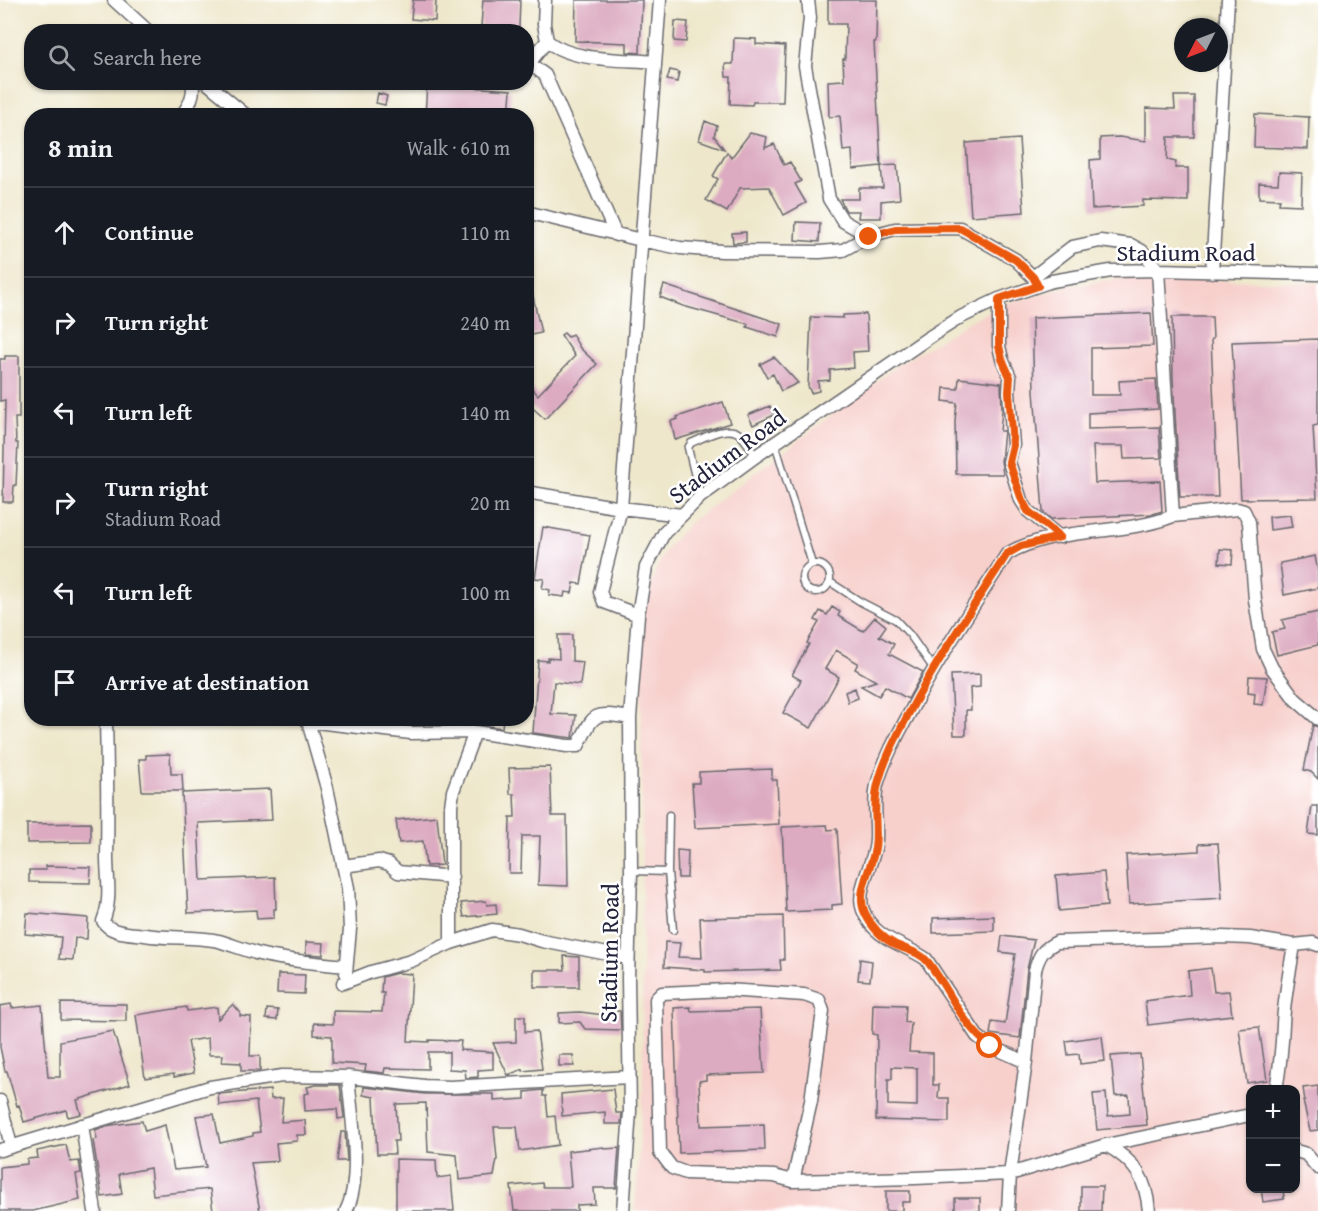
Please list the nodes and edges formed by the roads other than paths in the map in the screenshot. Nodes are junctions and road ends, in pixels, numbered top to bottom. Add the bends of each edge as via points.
1 (114, 0) edge
2 (545, 0) edge
3 (660, 0) edge
4 (808, 0) edge
5 (1228, 0) edge
6 (140, 24) edge
7 (547, 41) junction
8 (534, 55) edge
9 (655, 62) junction
10 (534, 66) edge
11 (194, 90) edge
12 (216, 90) edge
13 (187, 108) edge
14 (237, 108) edge
15 (534, 214) edge
16 (616, 235) junction
17 (869, 237) junction
18 (641, 240) junction
19 (1158, 270) junction
20 (1212, 272) junction
21 (1318, 274) edge
22 (1035, 281) junction
23 (999, 299) junction
24 (775, 443) junction
25 (756, 456) junction
26 (534, 493) edge
27 (700, 496) junction
28 (621, 508) junction
29 (682, 515) junction
30 (1173, 516) junction
31 (1060, 537) junction
32 (812, 564) junction
33 (830, 582) junction
34 (638, 615) junction
35 (933, 668) junction
36 (630, 718) junction
37 (1318, 719) edge
38 (106, 726) edge
39 (309, 726) edge
40 (355, 726) edge
41 (475, 732) junction
42 (669, 816) dead end
43 (343, 866) junction
44 (631, 870) junction
45 (668, 872) junction
46 (452, 877) junction
47 (674, 930) dead end
48 (451, 943) junction
49 (1294, 945) junction
50 (1318, 945) edge
51 (628, 958) junction
52 (346, 966) junction
53 (1026, 1062) junction
54 (348, 1077) junction
55 (629, 1077) junction
56 (1277, 1085) edge
57 (0, 1101) edge
58 (1246, 1116) edge
59 (82, 1125) junction
60 (1106, 1145) junction
61 (6, 1148) edge
62 (1300, 1152) edge
63 (1318, 1168) edge
64 (1010, 1173) junction
65 (793, 1181) junction
66 (95, 1211) edge
67 (346, 1211) edge
68 (624, 1211) edge
69 (1008, 1211) edge
70 (1149, 1211) edge

1 - 6 street
2 - 7 street
3 - 9 street
4 - 17 street via 805,66 829,199 843,221
5 - 20 street
7 - 8 street
7 - 9 street via 573,54
9 - 18 street
10 - 16 street via 545,75
11 - 13 street
12 - 14 street
15 - 16 street
16 - 18 street
17 - 18 street via 843,250 820,252 722,251
17 - 22 street via 895,229 960,228 1016,260
18 - 28 street
19 - 20 street, Stadium Road
19 - 22 street, Stadium Road via 1111,271
19 - 22 street via 1142,251 1131,245 1100,241 1072,247
19 - 30 street
20 - 21 street, Stadium Road
22 - 23 street, Stadium Road
23 - 24 street, Stadium Road via 937,333
23 - 31 street via 999,346 1010,377 1013,445 1009,462 1028,511
24 - 25 street, Stadium Road
24 - 32 lane
25 - 27 street, Stadium Road
25 - 27 lane via 734,431 692,443 688,448
26 - 28 street
27 - 29 street, Stadium Road
28 - 29 street
28 - 34 street via 600,594 606,603
29 - 34 street, Stadium Road via 664,533 646,567
30 - 31 street via 1144,526
30 - 37 street via 1244,511 1249,522 1263,649 1295,699
31 - 35 street via 1021,546 1007,554
32 - 33 lane via 826,568
32 - 33 lane via 802,574 806,588 820,592
33 - 35 lane via 896,620
34 - 36 street, Stadium Road
35 - 53 street via 896,738 878,784 873,808 875,846 861,900 863,910 882,937 926,959 977,1036
36 - 41 street via 602,713 593,717 578,746
36 - 44 street, Stadium Road
38 - 52 street via 109,895 105,924 120,932 202,939 261,955
39 - 43 street
40 - 41 street via 411,733
41 - 46 street via 453,791
42 - 45 lane
43 - 46 street via 379,861 398,872
43 - 52 street via 350,909
44 - 45 lane
44 - 51 street, Stadium Road
45 - 47 lane
46 - 48 street
48 - 51 street via 500,930
48 - 52 street via 411,962 343,983
49 - 50 street
49 - 53 street via 1222,937 1056,942 1038,956
49 - 56 street
51 - 55 street, Stadium Road
53 - 64 street
54 - 55 street via 450,1087
54 - 59 street via 282,1076 210,1087
54 - 67 street via 355,1161 354,1191
55 - 68 street, Stadium Road
57 - 61 street
58 - 60 street
59 - 61 street
59 - 66 street
60 - 64 street
60 - 70 street via 1124,1155 1140,1174
62 - 63 street
64 - 65 street
64 - 69 street
65 - 65 street via 811,1101 823,1011 819,1000 804,994 726,990 658,995 660,1152 672,1168 686,1173 774,1176

